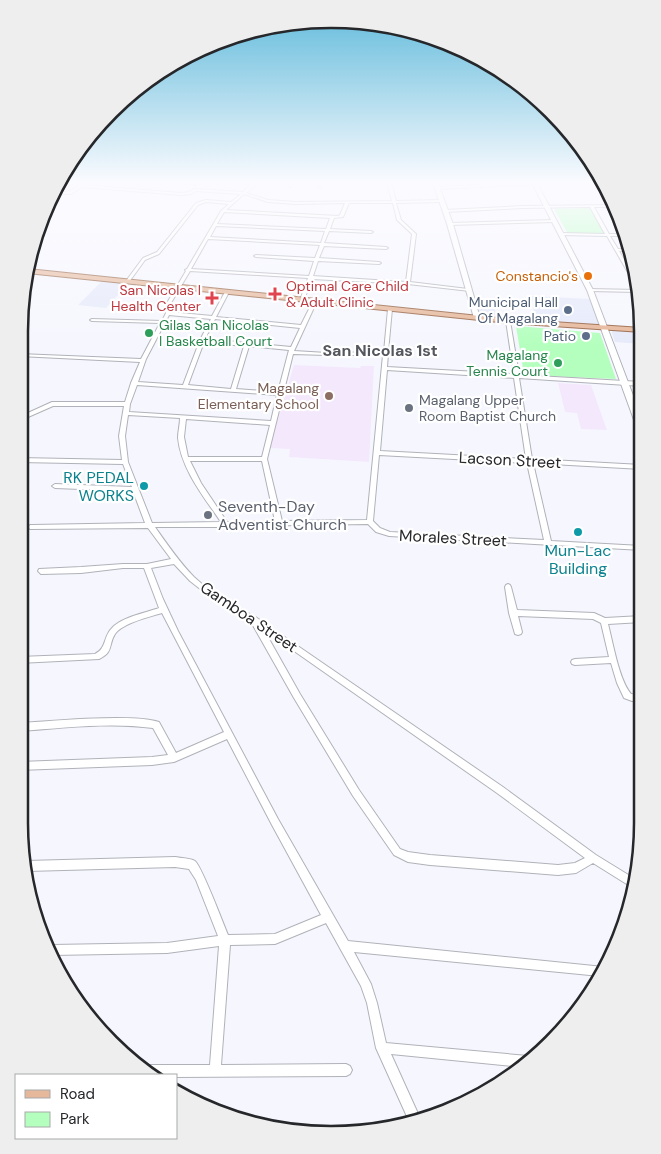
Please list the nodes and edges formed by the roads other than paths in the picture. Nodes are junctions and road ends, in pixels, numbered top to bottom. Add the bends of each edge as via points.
1 (171, 237) edge
2 (325, 237) edge
3 (414, 237) edge
4 (454, 237) edge
5 (563, 237) edge
6 (610, 237) edge
7 (206, 238) joint
8 (323, 244) junction
9 (386, 248) dead end
10 (617, 250) junction
11 (622, 250) edge
12 (256, 256) dead end
13 (318, 260) junction
14 (379, 263) dead end
15 (626, 263) edge
16 (188, 270) junction
17 (33, 272) edge
18 (311, 278) junction
19 (128, 281) junction
20 (408, 283) junction
21 (179, 286) junction
22 (468, 290) junction
23 (590, 290) junction
24 (631, 291) edge
25 (227, 292) junction
26 (302, 300) junction
27 (315, 301) junction
28 (390, 309) junction
29 (168, 313) junction
30 (214, 317) junction
31 (477, 318) junction
32 (92, 320) dead end
33 (508, 321) junction
34 (163, 322) junction
35 (303, 326) junction
36 (604, 328) junction
37 (634, 330) edge
38 (202, 340) junction
39 (247, 344) junction
40 (292, 350) junction
41 (387, 353) junction
42 (28, 355) edge
43 (143, 361) junction
44 (386, 368) junction
45 (516, 377) junction
46 (624, 382) junction
47 (134, 383) junction
48 (634, 383) edge
49 (185, 386) junction
50 (233, 389) junction
51 (281, 394) junction
52 (127, 404) junction
53 (634, 409) edge
54 (126, 413) junction
55 (28, 415) edge
56 (183, 417) junction
57 (272, 424) junction
58 (378, 453) junction
59 (187, 459) junction
60 (264, 459) junction
61 (28, 460) edge
62 (529, 460) junction
63 (125, 462) junction
64 (634, 467) edge
65 (55, 486) dead end
66 (136, 489) junction
67 (370, 522) junction
68 (149, 524) junction
69 (279, 524) junction
70 (226, 525) junction
71 (32, 527) dead end
72 (548, 543) junction
73 (634, 548) edge
74 (176, 561) junction
75 (147, 566) junction
76 (41, 571) dead end
77 (508, 587) dead end
78 (164, 609) junction
79 (513, 613) junction
80 (634, 619) edge
81 (254, 620) junction
82 (604, 621) junction
83 (518, 632) dead end
84 (28, 660) edge
85 (613, 660) junction
86 (575, 662) dead end
87 (634, 697) edge
88 (28, 727) edge
89 (228, 734) junction
90 (174, 758) junction
91 (28, 766) edge
92 (593, 858) junction
93 (30, 866) edge
94 (628, 880) edge
95 (328, 917) junction
96 (225, 940) junction
97 (345, 946) junction
98 (56, 950) edge
99 (595, 970) edge
100 (382, 1048) junction
101 (518, 1061) edge
102 (346, 1070) dead end
103 (156, 1071) edge
104 (215, 1071) junction
105 (413, 1115) edge

1 - 19 street via 158,254 144,259
2 - 8 street
3 - 20 street
4 - 22 street
5 - 23 street
6 - 10 street
7 - 8 street
7 - 16 street, Gamboa Street
8 - 9 street
8 - 13 street
10 - 11 street
10 - 15 street
12 - 13 street
13 - 14 street
13 - 18 street
16 - 18 street
16 - 21 street, Gamboa Street
17 - 19 main road
18 - 20 street
18 - 26 street
19 - 21 main road
20 - 22 street
21 - 25 main road
21 - 29 street, Gamboa Street via 166,308
22 - 31 street
23 - 24 street
23 - 36 street
25 - 26 main road
25 - 30 street
26 - 27 main road
27 - 28 main road
27 - 35 street
28 - 31 main road
28 - 41 street
29 - 30 street
29 - 34 street, Gamboa Street
30 - 35 street
30 - 38 street
31 - 33 main road
32 - 34 street
33 - 36 main road
33 - 45 street
34 - 43 street, Gamboa Street
35 - 40 street
36 - 37 main road
36 - 46 street
38 - 39 street
38 - 49 street
39 - 40 street
39 - 50 street
40 - 41 street via 327,354
40 - 51 street
41 - 44 street
42 - 43 street
43 - 47 street, Gamboa Street
44 - 45 street
44 - 58 street
45 - 46 street
45 - 62 street
46 - 48 street
46 - 53 street
47 - 49 street
47 - 52 street, Gamboa Street
49 - 50 street
50 - 51 street
51 - 57 street
52 - 54 street, Gamboa Street
52 - 55 street via 52,404
54 - 56 street
54 - 63 street, Gamboa Street via 122,436
56 - 57 street
56 - 59 street via 181,438
57 - 60 street
58 - 62 street, Lacson Street
58 - 67 street
59 - 60 street
59 - 70 street via 202,490
60 - 69 street
61 - 63 street
62 - 64 street, Lacson Street
62 - 72 street
63 - 66 street, Gamboa Street
65 - 66 street
66 - 68 street, Gamboa Street
67 - 69 street
67 - 72 street, Morales Street via 389,534
68 - 70 street
68 - 71 street
68 - 74 street, Gamboa Street
69 - 70 street
72 - 73 street, Morales Street
74 - 75 street
74 - 81 street, Gamboa Street via 192,579
75 - 76 street
75 - 78 street
77 - 79 street
78 - 84 street via 113,630 107,649 96,657
78 - 89 street
79 - 82 street via 594,616
79 - 83 street
80 - 82 street
81 - 92 street, Gamboa Street
81 - 92 street via 351,785 397,852 430,860 558,870 576,868
82 - 85 street
85 - 86 street
85 - 87 street via 627,696
88 - 90 street via 100,723 156,725
89 - 90 street
89 - 95 street
90 - 91 street
92 - 94 street, Gamboa Street
93 - 96 street via 175,862 192,865
95 - 96 street via 275,939
95 - 97 street
96 - 98 street via 167,948
96 - 104 street
97 - 99 street
97 - 100 street via 366,984
100 - 101 street
100 - 105 street
102 - 104 street
103 - 104 street

